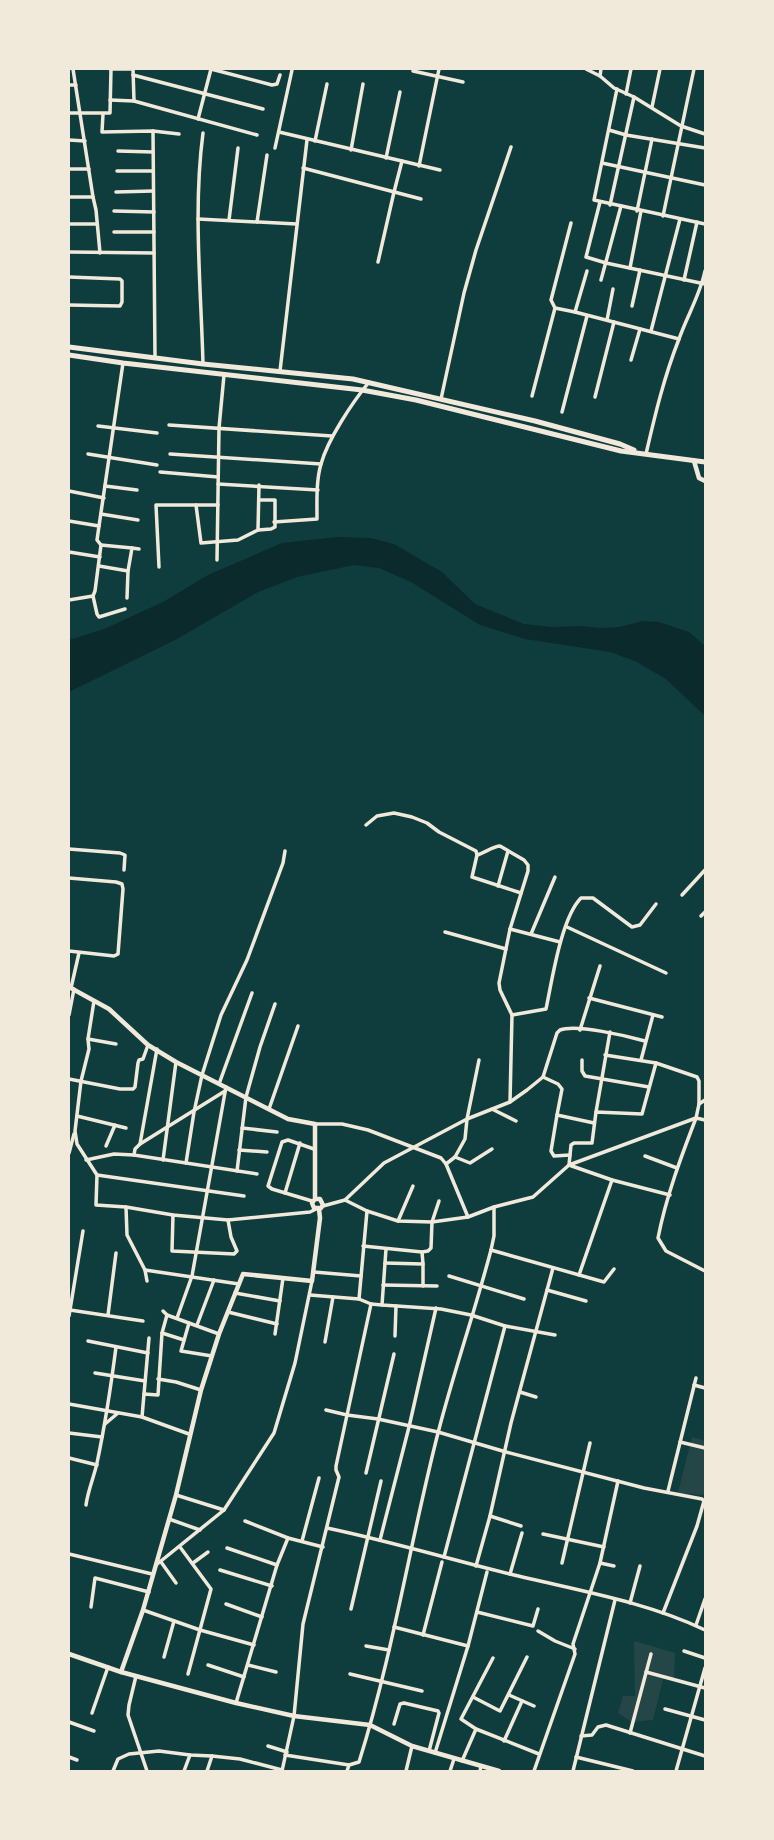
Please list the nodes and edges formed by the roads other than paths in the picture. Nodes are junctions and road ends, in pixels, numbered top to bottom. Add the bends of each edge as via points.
1 (73, 69) edge
2 (110, 69) edge
3 (133, 69) edge
4 (211, 69) edge
5 (439, 69) edge
6 (586, 69) edge
7 (601, 69) edge
8 (631, 69) edge
9 (660, 69) edge
10 (694, 69) edge
11 (292, 70) edge
12 (413, 71) dead end
13 (133, 75) junction
14 (280, 75) dead end
15 (600, 76) junction
16 (437, 77) junction
17 (463, 82) dead end
18 (327, 84) dead end
19 (363, 84) dead end
20 (69, 85) edge
21 (76, 85) junction
22 (617, 89) junction
23 (400, 92) dead end
24 (205, 94) junction
25 (626, 94) junction
26 (634, 97) junction
27 (110, 100) junction
28 (134, 101) junction
29 (652, 107) junction
30 (263, 109) dead end
31 (69, 112) edge
32 (81, 113) junction
33 (103, 114) junction
34 (198, 119) junction
35 (681, 126) junction
36 (609, 130) junction
37 (153, 131) junction
38 (279, 132) junction
39 (203, 133) dead end
40 (179, 134) dead end
41 (705, 134) edge
42 (257, 135) dead end
43 (626, 135) junction
44 (652, 139) junction
45 (69, 140) edge
46 (307, 140) junction
47 (85, 141) junction
48 (315, 141) junction
49 (678, 143) junction
50 (511, 147) dead end
51 (238, 148) dead end
52 (275, 148) dead end
53 (705, 148) edge
54 (351, 150) junction
55 (118, 152) dead end
56 (153, 152) junction
57 (267, 155) dead end
58 (386, 158) junction
59 (402, 162) junction
60 (602, 164) junction
61 (419, 166) junction
62 (303, 168) junction
63 (619, 168) junction
64 (69, 169) edge
65 (89, 169) junction
66 (440, 170) dead end
67 (153, 171) junction
68 (117, 172) dead end
69 (645, 173) junction
70 (671, 178) junction
71 (705, 185) edge
72 (153, 191) junction
73 (116, 192) dead end
74 (394, 192) junction
75 (69, 197) edge
76 (93, 197) junction
77 (421, 199) dead end
78 (600, 202) junction
79 (610, 205) junction
80 (621, 206) junction
81 (114, 210) dead end
82 (639, 211) junction
83 (154, 212) junction
84 (663, 216) junction
85 (198, 219) junction
86 (680, 219) junction
87 (229, 220) junction
88 (257, 222) junction
89 (697, 222) junction
90 (571, 223) dead end
91 (69, 224) edge
92 (97, 224) junction
93 (297, 224) junction
94 (705, 224) edge
95 (114, 232) dead end
96 (154, 232) junction
97 (69, 252) edge
98 (100, 253) junction
99 (154, 253) junction
100 (378, 262) dead end
101 (606, 263) junction
102 (630, 268) junction
103 (640, 270) junction
104 (587, 271) dead end
105 (705, 271) edge
106 (665, 276) junction
107 (69, 277) edge
108 (602, 280) dead end
109 (684, 280) junction
110 (704, 284) edge
111 (613, 289) dead end
112 (69, 305) edge
113 (632, 306) dead end
114 (555, 308) junction
115 (575, 312) junction
116 (587, 316) junction
117 (607, 320) junction
118 (614, 322) junction
119 (640, 329) junction
120 (651, 331) junction
121 (679, 339) junction
122 (69, 347) edge
123 (69, 355) edge
124 (155, 357) junction
125 (631, 360) dead end
126 (123, 363) junction
127 (203, 364) junction
128 (280, 371) junction
129 (224, 375) junction
130 (369, 382) junction
131 (362, 390) junction
132 (532, 396) dead end
133 (595, 397) dead end
134 (441, 399) junction
135 (562, 412) dead end
136 (169, 425) dead end
137 (98, 426) dead end
138 (113, 428) junction
139 (219, 428) junction
140 (157, 433) dead end
141 (332, 436) junction
142 (636, 452) junction
143 (88, 454) dead end
144 (170, 454) dead end
145 (646, 454) junction
146 (109, 458) junction
147 (219, 458) junction
148 (694, 461) junction
149 (705, 462) edge
150 (321, 464) junction
151 (157, 465) dead end
152 (160, 472) dead end
153 (218, 477) junction
154 (705, 481) edge
155 (218, 484) junction
156 (259, 485) junction
157 (105, 486) junction
158 (137, 490) dead end
159 (318, 490) junction
160 (69, 491) edge
161 (104, 498) junction
162 (259, 500) junction
163 (218, 504) junction
164 (196, 505) junction
165 (101, 514) junction
166 (138, 520) dead end
167 (69, 521) edge
168 (274, 522) junction
169 (99, 526) junction
170 (258, 530) junction
171 (218, 541) junction
172 (101, 545) junction
173 (132, 548) junction
174 (139, 549) dead end
175 (69, 552) edge
176 (100, 557) junction
177 (218, 560) dead end
178 (99, 566) junction
179 (159, 567) dead end
180 (128, 571) junction
181 (93, 596) junction
182 (127, 598) dead end
183 (69, 600) edge
184 (125, 610) dead end
185 (366, 825) dead end
186 (69, 849) edge
187 (508, 851) junction
188 (286, 852) dead end
189 (477, 855) junction
190 (124, 870) dead end
191 (705, 870) edge
192 (555, 877) dead end
193 (69, 878) edge
194 (498, 886) junction
195 (521, 893) junction
196 (682, 895) dead end
197 (656, 904) dead end
198 (705, 912) edge
199 (701, 916) dead end
200 (567, 927) junction
201 (510, 929) junction
202 (445, 932) dead end
203 (531, 934) junction
204 (560, 942) junction
205 (506, 949) junction
206 (69, 951) edge
207 (79, 952) junction
208 (600, 966) dead end
209 (666, 973) dead end
210 (71, 988) edge
211 (252, 993) dead end
212 (589, 998) junction
213 (94, 1001) junction
214 (275, 1004) dead end
215 (512, 1014) junction
216 (69, 1015) edge
217 (653, 1015) junction
218 (662, 1017) dead end
219 (298, 1026) dead end
220 (580, 1030) junction
221 (610, 1032) junction
222 (88, 1039) junction
223 (645, 1041) junction
224 (116, 1044) dead end
225 (148, 1045) junction
226 (157, 1049) junction
227 (605, 1055) junction
228 (479, 1060) dead end
229 (582, 1060) dead end
230 (641, 1060) junction
231 (176, 1062) junction
232 (656, 1063) junction
233 (202, 1075) junction
234 (543, 1077) junction
235 (69, 1079) edge
236 (600, 1079) junction
237 (81, 1081) junction
238 (219, 1084) junction
239 (649, 1087) junction
240 (226, 1089) junction
241 (246, 1097) junction
242 (705, 1100) edge
243 (510, 1102) junction
244 (699, 1104) junction
245 (269, 1109) junction
246 (492, 1109) junction
247 (194, 1112) junction
248 (596, 1112) junction
249 (557, 1115) junction
250 (77, 1116) junction
251 (696, 1118) junction
252 (467, 1119) junction
253 (705, 1120) edge
254 (516, 1121) dead end
255 (594, 1123) junction
256 (315, 1124) junction
257 (115, 1125) junction
258 (126, 1128) dead end
259 (242, 1128) junction
260 (166, 1129) junction
261 (75, 1131) junction
262 (277, 1132) dead end
263 (300, 1143) junction
264 (140, 1144) junction
265 (106, 1146) dead end
266 (414, 1147) junction
267 (314, 1149) junction
268 (492, 1149) dead end
269 (239, 1150) junction
270 (267, 1152) dead end
271 (69, 1153) edge
272 (134, 1155) junction
273 (570, 1155) junction
274 (645, 1156) dead end
275 (455, 1157) junction
276 (86, 1160) junction
277 (163, 1160) junction
278 (186, 1163) junction
279 (446, 1164) junction
280 (569, 1165) junction
281 (212, 1167) junction
282 (677, 1168) junction
283 (236, 1171) junction
284 (257, 1174) dead end
285 (97, 1175) junction
286 (612, 1180) junction
287 (413, 1186) dead end
288 (208, 1191) junction
289 (286, 1193) junction
290 (670, 1195) junction
291 (244, 1196) dead end
292 (314, 1200) junction
293 (345, 1200) junction
294 (439, 1201) dead end
295 (126, 1207) junction
296 (494, 1207) junction
297 (319, 1208) junction
298 (367, 1211) junction
299 (173, 1215) junction
300 (468, 1217) junction
301 (203, 1219) junction
302 (228, 1220) junction
303 (398, 1221) junction
304 (432, 1222) junction
305 (83, 1231) dead end
306 (363, 1246) junction
307 (386, 1249) junction
308 (491, 1250) junction
309 (422, 1252) junction
310 (116, 1253) dead end
311 (196, 1253) junction
312 (385, 1263) junction
313 (423, 1264) junction
314 (553, 1268) junction
315 (614, 1269) dead end
316 (145, 1270) junction
317 (705, 1271) edge
318 (314, 1272) junction
319 (579, 1275) junction
320 (192, 1276) junction
321 (361, 1276) junction
322 (449, 1276) dead end
323 (282, 1278) junction
324 (214, 1280) junction
325 (147, 1281) dead end
326 (312, 1281) junction
327 (239, 1284) junction
328 (383, 1285) junction
329 (423, 1286) junction
330 (438, 1286) dead end
331 (482, 1286) junction
332 (547, 1290) junction
333 (235, 1294) junction
334 (310, 1295) junction
335 (333, 1297) junction
336 (359, 1299) junction
337 (524, 1299) dead end
338 (586, 1300) dead end
339 (280, 1302) junction
340 (371, 1304) junction
341 (382, 1305) junction
342 (396, 1306) junction
343 (436, 1308) junction
344 (70, 1310) junction
345 (163, 1311) dead end
346 (228, 1312) junction
347 (108, 1315) junction
348 (167, 1315) junction
349 (472, 1315) junction
350 (69, 1316) edge
351 (177, 1318) junction
352 (143, 1321) dead end
353 (189, 1323) junction
354 (277, 1324) junction
355 (197, 1325) junction
356 (505, 1326) junction
357 (536, 1331) junction
358 (162, 1333) junction
359 (219, 1334) junction
360 (275, 1334) dead end
361 (555, 1335) dead end
362 (395, 1336) dead end
363 (149, 1338) dead end
364 (184, 1340) junction
365 (88, 1341) dead end
366 (325, 1342) dead end
367 (116, 1347) junction
368 (148, 1353) junction
369 (394, 1354) dead end
370 (212, 1356) junction
371 (95, 1374) dead end
372 (112, 1376) junction
373 (696, 1378) dead end
374 (158, 1379) junction
375 (146, 1381) junction
376 (694, 1385) junction
377 (705, 1388) edge
378 (201, 1390) junction
379 (520, 1392) junction
380 (144, 1394) junction
381 (536, 1397) dead end
382 (69, 1404) edge
383 (108, 1410) junction
384 (326, 1410) dead end
385 (118, 1413) junction
386 (347, 1415) junction
387 (142, 1417) junction
388 (378, 1419) junction
389 (104, 1424) junction
390 (409, 1427) junction
391 (438, 1432) junction
392 (69, 1433) edge
393 (189, 1434) junction
394 (102, 1437) junction
395 (680, 1442) junction
396 (475, 1443) junction
397 (590, 1443) dead end
398 (705, 1448) edge
399 (506, 1452) junction
400 (69, 1458) edge
401 (97, 1465) junction
402 (582, 1472) junction
403 (366, 1473) dead end
404 (320, 1478) dead end
405 (381, 1481) dead end
406 (618, 1481) junction
407 (668, 1491) junction
408 (176, 1495) junction
409 (86, 1505) dead end
410 (224, 1510) junction
411 (490, 1516) junction
412 (169, 1519) junction
413 (245, 1521) dead end
414 (520, 1526) dead end
415 (327, 1528) junction
416 (200, 1530) junction
417 (522, 1533) dead end
418 (543, 1534) dead end
419 (367, 1536) junction
420 (288, 1538) junction
421 (567, 1539) junction
422 (380, 1540) junction
423 (302, 1541) junction
424 (604, 1546) junction
425 (180, 1547) junction
426 (323, 1547) junction
427 (227, 1548) dead end
428 (411, 1548) junction
429 (208, 1552) dead end
430 (69, 1554) edge
431 (444, 1557) junction
432 (161, 1562) junction
433 (442, 1562) dead end
434 (193, 1563) junction
435 (562, 1563) dead end
436 (600, 1563) junction
437 (277, 1565) junction
438 (155, 1566) junction
439 (476, 1566) junction
440 (614, 1566) dead end
441 (640, 1566) dead end
442 (220, 1570) dead end
443 (487, 1572) dead end
444 (152, 1574) junction
445 (510, 1574) junction
446 (176, 1583) dead end
447 (272, 1586) junction
448 (149, 1592) junction
449 (589, 1592) junction
450 (705, 1599) edge
451 (615, 1600) junction
452 (630, 1603) junction
453 (226, 1604) dead end
454 (91, 1607) dead end
455 (351, 1608) dead end
456 (538, 1609) dead end
457 (143, 1610) junction
458 (477, 1612) junction
459 (663, 1613) junction
460 (262, 1617) junction
461 (174, 1621) junction
462 (696, 1625) junction
463 (394, 1627) junction
464 (200, 1630) junction
465 (705, 1630) edge
466 (538, 1631) dead end
467 (423, 1635) junction
468 (254, 1645) junction
469 (366, 1646) dead end
470 (468, 1646) junction
471 (575, 1649) junction
472 (389, 1650) junction
473 (684, 1651) dead end
474 (69, 1654) edge
475 (651, 1654) dead end
476 (164, 1657) dead end
477 (527, 1657) dead end
478 (493, 1658) dead end
479 (705, 1658) edge
480 (248, 1664) junction
481 (208, 1665) dead end
482 (108, 1667) junction
483 (705, 1668) edge
484 (121, 1672) junction
485 (276, 1672) dead end
486 (646, 1672) junction
487 (188, 1674) dead end
488 (350, 1674) dead end
489 (136, 1676) junction
490 (244, 1677) junction
491 (382, 1680) junction
492 (700, 1686) junction
493 (705, 1688) edge
494 (422, 1691) dead end
495 (509, 1694) junction
496 (473, 1697) junction
497 (522, 1701) junction
498 (236, 1703) junction
499 (534, 1706) dead end
500 (665, 1709) dead end
501 (92, 1714) dead end
502 (294, 1716) junction
503 (692, 1717) junction
504 (705, 1720) edge
505 (69, 1722) edge
506 (394, 1724) dead end
507 (370, 1725) junction
508 (476, 1729) junction
509 (94, 1731) dead end
510 (630, 1733) junction
511 (581, 1736) junction
512 (504, 1741) junction
513 (268, 1746) dead end
514 (412, 1746) junction
515 (682, 1750) junction
516 (429, 1751) junction
517 (140, 1752) junction
518 (286, 1753) junction
519 (435, 1753) junction
520 (539, 1754) junction
521 (190, 1755) junction
522 (212, 1756) junction
523 (705, 1756) edge
524 (69, 1757) edge
525 (576, 1757) junction
526 (454, 1759) junction
527 (77, 1760) dead end
528 (462, 1761) junction
529 (349, 1765) junction
530 (480, 1769) edge
531 (282, 1770) edge
532 (627, 1770) edge
533 (113, 1771) edge
534 (147, 1771) edge
535 (184, 1771) edge
536 (207, 1771) edge
537 (347, 1771) edge
538 (406, 1771) edge
539 (450, 1771) edge
540 (499, 1771) edge
541 (534, 1771) edge
542 (573, 1771) edge
543 (632, 1771) edge
544 (676, 1771) edge

1 - 21 street
2 - 3 street
2 - 27 street
3 - 13 street
4 - 14 street via 272,85 277,84
4 - 24 street
5 - 16 street
6 - 15 street
7 - 15 street
8 - 25 street
9 - 29 street
10 - 35 street
11 - 38 street
12 - 16 street
13 - 24 street
13 - 28 street
15 - 22 street
16 - 17 street
16 - 61 street
18 - 48 street
19 - 54 street
20 - 21 street
21 - 32 street
22 - 25 street
22 - 36 street
23 - 58 street
24 - 30 street
24 - 34 street
25 - 26 street
26 - 29 street
26 - 43 street
27 - 28 street
27 - 33 street via 110,113
28 - 34 street
29 - 35 street
31 - 32 street
32 - 33 street
32 - 47 street
33 - 37 street via 102,132
34 - 42 street
35 - 41 street
35 - 49 street
36 - 43 street
36 - 60 street
37 - 40 street
37 - 56 street
38 - 46 street
38 - 52 street
39 - 85 street via 199,162
43 - 44 street
43 - 63 street
44 - 49 street
44 - 69 street
45 - 47 street
46 - 48 street
46 - 62 street
47 - 65 street
48 - 54 street
49 - 53 street
49 - 70 street
50 - 134 street via 476,250
51 - 87 street
54 - 58 street
55 - 56 street
56 - 67 street
57 - 88 street
58 - 59 street
59 - 61 street
59 - 74 street
60 - 63 street
60 - 78 street via 594,200
61 - 66 street
62 - 74 street
62 - 93 street
63 - 69 street
63 - 79 street
64 - 65 street
65 - 76 street
67 - 68 street
67 - 72 street
69 - 70 street
69 - 82 street
70 - 71 street
70 - 84 street
72 - 73 street
72 - 83 street
74 - 77 street
74 - 100 street
75 - 76 street
76 - 92 street
78 - 79 street
78 - 101 street via 586,256
79 - 80 street
80 - 82 street
80 - 101 street
81 - 83 street
82 - 84 street
82 - 102 street
83 - 96 street
84 - 86 street
85 - 87 street
85 - 127 street
86 - 89 street
86 - 106 street
87 - 88 street
88 - 93 street
89 - 94 street
89 - 109 street
90 - 114 street via 551,300
91 - 92 street
92 - 98 street
93 - 128 street
95 - 96 street
96 - 99 street
97 - 98 street
98 - 99 street
99 - 124 street
101 - 102 street
101 - 108 street
102 - 103 street
103 - 106 street
103 - 113 street
104 - 115 street
105 - 110 street
106 - 109 street
106 - 120 street
107 - 112 street via 122,280 120,306
109 - 110 street
110 - 121 street
111 - 117 street
114 - 115 street
114 - 132 street
115 - 116 street
116 - 117 street
116 - 135 street
117 - 118 street
118 - 119 street
118 - 133 street
119 - 120 street
119 - 125 street
120 - 121 street
121 - 145 street via 661,389
122 - 124 main road
123 - 126 main road
124 - 127 main road
126 - 129 main road
126 - 138 street
127 - 128 main road
128 - 130 main road
129 - 131 main road
129 - 139 street
130 - 131 street
130 - 134 main road
131 - 141 street
131 - 142 main road via 416,400 621,451
134 - 142 main road via 620,444
136 - 139 street
137 - 138 street
138 - 140 street
138 - 146 street
139 - 141 street
139 - 147 street
141 - 150 street
142 - 145 main road
143 - 146 street
144 - 147 street
145 - 148 main road
146 - 151 street
146 - 157 street
147 - 150 street
147 - 153 street
148 - 149 main road
148 - 154 street via 699,478
150 - 159 street
152 - 153 street
153 - 155 street
155 - 156 street
155 - 163 street
156 - 159 street
156 - 162 street
157 - 158 street
157 - 161 street
159 - 168 street via 317,519
160 - 161 street
161 - 165 street
162 - 168 street via 274,500
162 - 170 street
163 - 164 street
163 - 171 street
164 - 171 street via 201,543
164 - 179 street via 156,505
165 - 166 street
165 - 169 street
167 - 169 street
168 - 170 street via 274,528
169 - 172 street via 97,540
170 - 171 street via 238,540
171 - 177 street
172 - 173 street
172 - 176 street
173 - 174 street
173 - 180 street
175 - 176 street
176 - 178 street
178 - 180 street
178 - 181 street
180 - 182 street
181 - 183 street
181 - 184 street via 99,617
185 - 189 street via 377,816 394,813 412,817 468,846 476,851
186 - 190 street via 120,853 125,856
187 - 189 street via 496,846
187 - 194 street
187 - 195 street via 528,865
188 - 233 street via 247,960 221,1015
189 - 194 street via 472,876
191 - 196 street
192 - 203 street
193 - 207 street via 116,882 122,884 123,889 118,954 114,956
194 - 195 street
195 - 201 street
197 - 200 street via 640,925 632,927 593,898 582,898 576,904
198 - 199 street
200 - 204 street
200 - 209 street
201 - 203 street
201 - 205 street
202 - 205 street
203 - 204 street
204 - 215 street via 546,1009
205 - 215 street via 499,983
206 - 207 street
207 - 210 street
208 - 212 street
210 - 213 street
210 - 216 street
211 - 238 street
212 - 217 street
212 - 220 street
213 - 222 street
213 - 225 street via 109,1009
214 - 241 street
215 - 243 street
217 - 218 street
217 - 223 street
219 - 245 street
220 - 221 street
220 - 234 street via 563,1029 557,1033
221 - 223 street
221 - 227 street
222 - 224 street
222 - 237 street via 89,1049
223 - 230 street
225 - 226 street
225 - 237 street via 143,1059 138,1063 134,1089 120,1089
226 - 231 street
226 - 264 street
227 - 230 street
227 - 236 street
228 - 252 street
229 - 236 street via 582,1071 585,1076
230 - 232 street
231 - 233 street
231 - 260 street
232 - 239 street
232 - 244 street via 697,1077
233 - 238 street
233 - 247 street
234 - 243 street
234 - 249 street via 558,1084 562,1089
235 - 237 street
236 - 239 street
236 - 248 street
237 - 250 street
238 - 240 street
239 - 248 street via 642,1114
240 - 241 street
240 - 247 street
240 - 281 street
241 - 245 street
241 - 259 street
242 - 244 street
243 - 246 street
244 - 251 street
245 - 256 street via 288,1119
246 - 252 street
246 - 254 street
247 - 260 street
247 - 278 street
248 - 255 street
249 - 255 street
249 - 273 street via 551,1151 554,1156
250 - 257 street
250 - 261 street
251 - 253 street
251 - 280 street
251 - 282 street
252 - 266 street
252 - 275 street via 465,1139
255 - 273 street via 592,1143 572,1144
256 - 266 street via 342,1124 368,1130
256 - 267 street
257 - 258 street
257 - 265 street
259 - 262 street
259 - 269 street
260 - 264 street
260 - 277 street
261 - 271 street
261 - 276 street via 77,1144
263 - 267 street
263 - 289 street
263 - 289 street via 288,1140 282,1142 268,1186
264 - 272 street
266 - 279 street via 441,1158
266 - 293 street via 384,1163
267 - 292 street
268 - 275 street via 470,1163
269 - 270 street
269 - 283 street
272 - 276 street via 114,1154
272 - 277 street
273 - 280 street
274 - 282 street
275 - 279 street
276 - 285 street
277 - 278 street
278 - 281 street
279 - 300 street
280 - 286 street
280 - 296 street via 533,1197
281 - 283 street
281 - 288 street
282 - 290 street
283 - 284 street
285 - 288 street
285 - 295 street via 96,1205
286 - 290 street
286 - 319 street
287 - 303 street
288 - 291 street
288 - 301 street
289 - 292 street
290 - 317 street via 658,1238 666,1251
292 - 297 street via 312,1205
292 - 297 street via 322,1200
293 - 297 street
293 - 298 street
294 - 304 street
295 - 299 street
295 - 316 street via 127,1235
296 - 300 street
296 - 308 street via 494,1236
297 - 302 street via 310,1212
297 - 318 street
298 - 303 street
298 - 306 street
299 - 301 street
299 - 311 street via 172,1252
300 - 304 street
301 - 302 street
301 - 311 street
302 - 311 street via 237,1251 234,1254
303 - 304 street
304 - 309 street via 431,1248 428,1252
305 - 344 street
306 - 307 street
306 - 321 street
307 - 309 street
307 - 312 street
308 - 314 street
308 - 331 street
309 - 313 street
310 - 347 street
311 - 320 street
312 - 313 street
312 - 328 street
313 - 329 street
314 - 319 street
314 - 332 street
315 - 319 street via 604,1282
316 - 320 street
316 - 325 street
318 - 321 street
318 - 326 street
320 - 324 street
320 - 351 street
321 - 336 street
322 - 331 street
323 - 326 street
323 - 327 street via 243,1274
323 - 339 street
324 - 327 street
324 - 355 street
326 - 334 street
327 - 333 street
328 - 329 street
328 - 341 street
329 - 330 street
331 - 337 street
331 - 349 street
332 - 338 street
332 - 357 street
333 - 339 street
333 - 346 street
334 - 335 street
334 - 410 street via 295,1363 274,1434
335 - 336 street
335 - 366 street
336 - 340 street
339 - 354 street
340 - 341 street
340 - 386 street
341 - 342 street
342 - 343 street
342 - 362 street
343 - 349 street
343 - 390 street
344 - 347 street
344 - 350 street
345 - 348 street
346 - 354 street
346 - 359 street
347 - 352 street
348 - 351 street
348 - 358 street
349 - 356 street
349 - 391 street
351 - 353 street
353 - 355 street
353 - 364 street
354 - 360 street
355 - 359 street
356 - 357 street
356 - 396 street
357 - 361 street
357 - 379 street
358 - 364 street
358 - 374 street
359 - 370 street
363 - 368 street
364 - 370 street via 181,1351
365 - 367 street
367 - 368 street
367 - 372 street
368 - 375 street
369 - 388 street
370 - 378 street
371 - 372 street
372 - 375 street
372 - 383 street
373 - 376 street
374 - 378 street
374 - 380 street via 158,1395
375 - 380 street
376 - 377 street
376 - 395 street
378 - 393 street
379 - 381 street
379 - 399 street
380 - 387 street
382 - 383 street
383 - 385 street
383 - 389 street
384 - 386 street
385 - 387 street
385 - 389 street
386 - 388 street
386 - 415 street via 336,1466 339,1477
387 - 393 street
388 - 390 street
388 - 403 street
389 - 394 street
390 - 391 street
390 - 422 street
391 - 396 street
391 - 428 street
392 - 394 street
393 - 408 street
394 - 401 street
395 - 398 street
395 - 407 street
396 - 399 street
396 - 431 street
397 - 402 street
399 - 402 street
399 - 411 street
400 - 401 street
401 - 409 street
402 - 406 street
402 - 421 street
404 - 423 street
405 - 419 street
406 - 407 street
406 - 424 street
407 - 459 street via 702,1499 704,1505
408 - 410 street
408 - 412 street
410 - 416 street
411 - 414 street
411 - 439 street
412 - 416 street
412 - 438 street
413 - 420 street
415 - 419 street
415 - 426 street
416 - 425 street
417 - 445 street
418 - 421 street
419 - 422 street
419 - 455 street
420 - 423 street
420 - 437 street
421 - 424 street
421 - 435 street
422 - 428 street
423 - 426 street
424 - 436 street
425 - 432 street
425 - 434 street
426 - 502 street via 304,1624
427 - 437 street
428 - 431 street
428 - 463 street
429 - 434 street
430 - 444 street
431 - 439 street
432 - 438 street
432 - 446 street
433 - 467 street
434 - 464 street via 211,1589
436 - 440 street
436 - 449 street
437 - 447 street
438 - 444 street
439 - 445 street
441 - 452 street
442 - 447 street
443 - 458 street
444 - 448 street
445 - 449 street
447 - 460 street
448 - 454 street via 95,1578
448 - 457 street
449 - 451 street
449 - 471 street via 573,1644
450 - 462 street
451 - 452 street
451 - 511 street
452 - 459 street
453 - 460 street
456 - 458 street via 533,1626
457 - 461 street
457 - 484 street
458 - 470 street
459 - 462 street
460 - 468 street
461 - 464 street
461 - 476 street
462 - 465 street
463 - 467 street
463 - 472 street
464 - 468 street
464 - 487 street
466 - 471 street
467 - 470 street
468 - 480 street
469 - 472 street
470 - 519 street
471 - 520 street
472 - 491 street
473 - 479 street
474 - 482 street
475 - 486 street
477 - 495 street
478 - 496 street
480 - 485 street
480 - 490 street
481 - 490 street
482 - 484 street
482 - 501 street
483 - 492 street
484 - 489 street
486 - 492 street
486 - 510 street
488 - 491 street
489 - 498 street
489 - 517 street via 128,1715
490 - 498 street
491 - 494 street
491 - 507 street
492 - 493 street
492 - 503 street
495 - 496 street via 500,1711
495 - 497 street
496 - 508 street via 461,1719
497 - 499 street
497 - 512 street
498 - 502 street
500 - 503 street
502 - 507 street
502 - 518 street
503 - 504 street
503 - 515 street
505 - 509 street
506 - 516 street via 398,1705 402,1703 438,1711
507 - 514 street
507 - 529 street via 359,1762
508 - 512 street
508 - 528 street
510 - 511 street via 602,1725 592,1735
510 - 515 street
511 - 525 street
512 - 520 street
513 - 518 street
514 - 516 street
514 - 538 street
515 - 523 street
515 - 544 street
516 - 519 street
517 - 521 street via 159,1750
517 - 533 street via 118,1759
517 - 534 street
518 - 529 street
518 - 531 street
519 - 526 street
520 - 541 street
521 - 522 street
521 - 535 street
522 - 531 street via 240,1759
522 - 536 street
524 - 527 street
525 - 532 street
525 - 542 street
526 - 528 street
526 - 539 street
528 - 530 street
529 - 537 street
530 - 540 street
532 - 543 street

